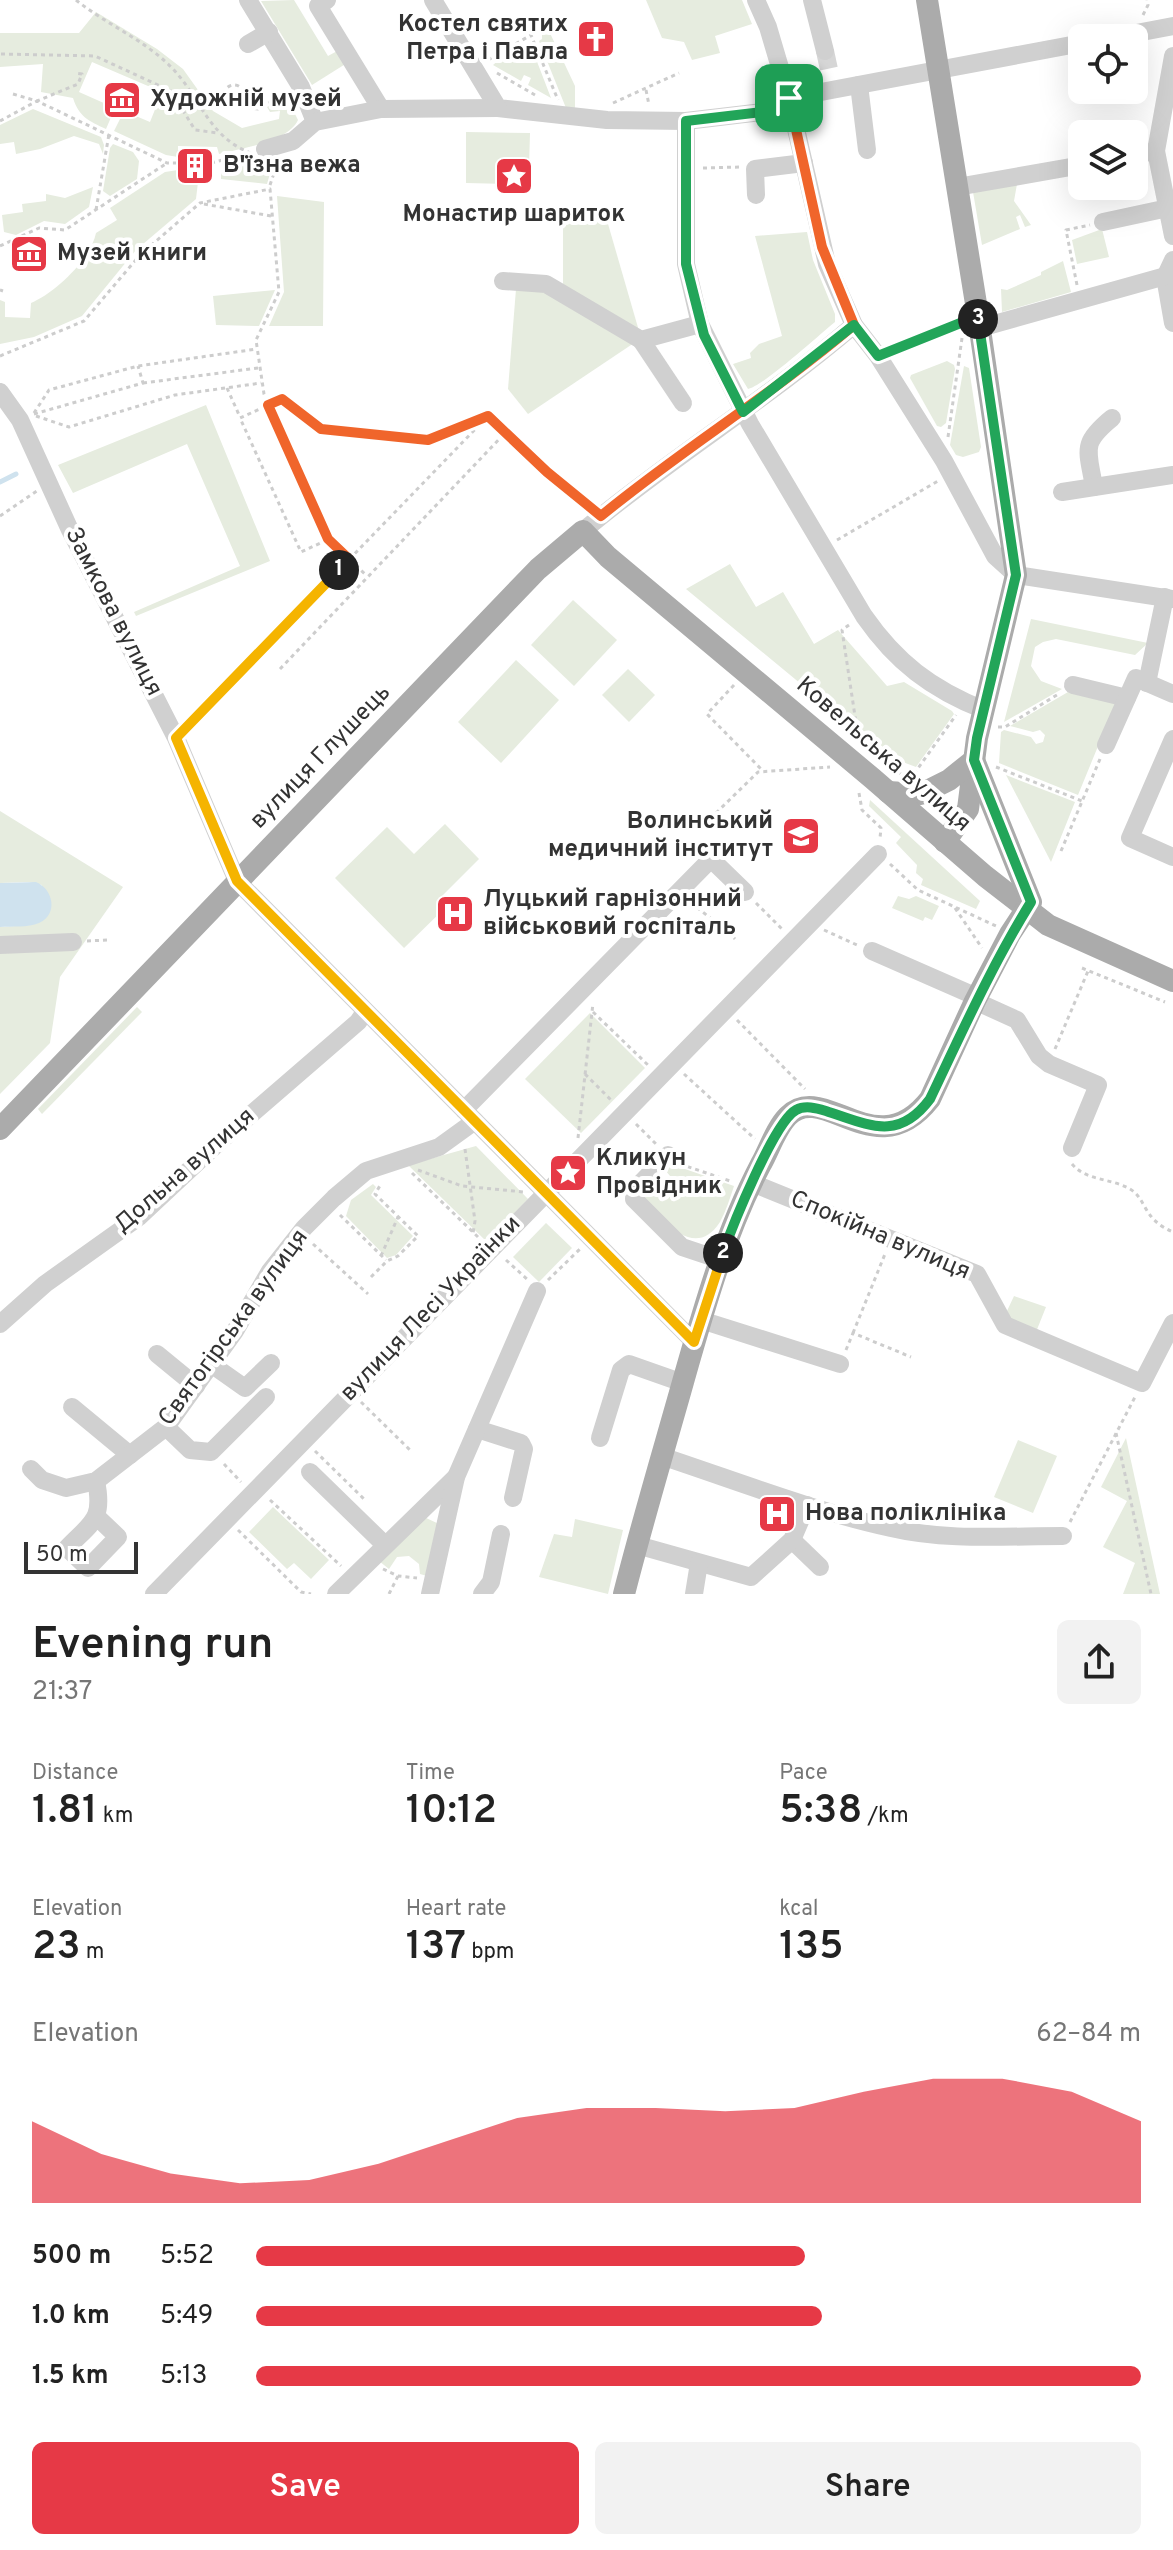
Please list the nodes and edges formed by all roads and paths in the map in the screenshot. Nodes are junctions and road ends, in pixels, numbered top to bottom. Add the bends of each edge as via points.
1 (76, 0) edge
2 (248, 0) edge
3 (327, 0) edge
4 (433, 0) edge
5 (756, 0) edge
6 (812, 0) edge
7 (927, 0) edge
8 (1173, 26) edge
9 (1148, 31) edge
10 (269, 32) junction
11 (248, 44) dead end
12 (1068, 46) edge
13 (825, 51) tunnel mouth
14 (1, 54) edge
15 (1173, 60) edge
16 (481, 64) dead end
17 (939, 70) junction
18 (494, 72) dead end
19 (75, 73) dead end
20 (679, 73) dead end
21 (859, 85) junction
22 (13, 94) dead end
23 (285, 94) dead end
24 (535, 95) dead end
25 (789, 98) junction
26 (37, 101) junction
27 (241, 101) junction
28 (605, 106) dead end
29 (498, 108) junction
30 (381, 109) junction
31 (562, 111) dead end
32 (0, 121) edge
33 (686, 121) junction
34 (315, 122) junction
35 (218, 133) junction
36 (109, 134) junction
37 (274, 147) joint
38 (867, 150) dead end
39 (1156, 151) junction
40 (1148, 152) edge
41 (167, 163) junction
42 (178, 163) dead end
43 (211, 163) dead end
44 (804, 163) junction
45 (1068, 167) edge
46 (755, 169) junction
47 (685, 172) junction
48 (270, 185) dead end
49 (957, 187) junction
50 (756, 195) dead end
51 (200, 203) junction
52 (1168, 208) junction
53 (96, 211) junction
54 (272, 216) junction
55 (1103, 222) joint
56 (1173, 236) edge
57 (0, 246) edge
58 (1170, 270) edge
59 (503, 281) dead end
60 (1081, 300) junction
61 (1173, 323) edge
62 (700, 324) junction
63 (854, 325) junction
64 (980, 328) junction
65 (641, 340) junction
66 (257, 349) junction
67 (0, 356) edge
68 (878, 356) junction
69 (138, 366) junction
70 (260, 367) junction
71 (143, 383) junction
72 (262, 383) junction
73 (227, 388) junction
74 (0, 392) edge
75 (683, 403) dead end
76 (268, 405) junction
77 (743, 412) junction
78 (33, 415) junction
79 (488, 416) junction
80 (240, 418) junction
81 (1112, 418) dead end
82 (506, 432) junction
83 (948, 467) junction
84 (1173, 475) edge
85 (49, 483) junction
86 (1094, 487) junction
87 (1062, 492) dead end
88 (0, 516) edge
89 (592, 524) junction
90 (328, 539) junction
91 (828, 545) junction
92 (349, 559) junction
93 (1016, 575) junction
94 (367, 576) junction
95 (1169, 598) edge
96 (856, 621) dead end
97 (280, 669) dead end
98 (1147, 683) junction
99 (734, 685) dead end
100 (1073, 685) joint
101 (1173, 694) edge
102 (1127, 698) junction
103 (818, 704) dead end
104 (958, 713) dead end
105 (991, 718) junction
106 (176, 738) junction
107 (859, 739) junction
108 (1173, 739) edge
109 (1106, 745) joint
110 (974, 760) junction
111 (830, 767) dead end
112 (996, 767) dead end
113 (763, 771) junction
114 (888, 792) junction
115 (859, 793) dead end
116 (1082, 801) junction
117 (716, 813) dead end
118 (945, 842) junction
119 (1061, 851) dead end
120 (878, 854) junction
121 (1173, 857) edge
122 (237, 881) junction
123 (680, 891) junction
124 (745, 892) joint
125 (955, 907) junction
126 (1026, 909) junction
127 (809, 924) junction
128 (996, 926) dead end
129 (735, 939) dead end
130 (793, 940) junction
131 (73, 942) dead end
132 (0, 945) edge
133 (872, 951) joint
134 (984, 951) dead end
135 (1082, 968) dead end
136 (1088, 971) junction
137 (597, 976) junction
138 (1169, 992) edge
139 (976, 999) junction
140 (726, 1009) junction
141 (592, 1011) junction
142 (365, 1012) junction
143 (1049, 1064) junction
144 (666, 1069) junction
145 (585, 1074) junction
146 (806, 1090) dead end
147 (624, 1112) junction
148 (470, 1116) junction
149 (0, 1129) edge
150 (577, 1137) dead end
151 (761, 1144) dead end
152 (465, 1148) dead end
153 (1072, 1148) joint
154 (668, 1155) dead end
155 (386, 1178) dead end
156 (752, 1183) junction
157 (470, 1188) junction
158 (537, 1193) junction
159 (334, 1210) dead end
160 (398, 1217) junction
161 (1173, 1232) edge
162 (473, 1233) junction
163 (307, 1239) dead end
164 (891, 1239) junction
165 (582, 1247) dead end
166 (490, 1249) junction
167 (381, 1256) junction
168 (721, 1260) junction
169 (387, 1261) junction
170 (371, 1277) dead end
171 (539, 1285) junction
172 (368, 1294) dead end
173 (701, 1320) junction
174 (1173, 1323) edge
175 (0, 1324) edge
176 (853, 1333) junction
177 (694, 1342) junction
178 (157, 1354) dead end
179 (911, 1357) dead end
180 (271, 1363) dead end
181 (211, 1364) junction
182 (840, 1364) joint
183 (683, 1383) junction
184 (1142, 1383) junction
185 (196, 1386) junction
186 (350, 1392) junction
187 (266, 1397) dead end
188 (72, 1407) dead end
189 (166, 1427) junction
190 (477, 1429) junction
191 (1116, 1433) junction
192 (600, 1438) dead end
193 (303, 1440) junction
194 (410, 1450) dead end
195 (211, 1452) junction
196 (130, 1455) junction
197 (661, 1456) junction
198 (31, 1469) dead end
199 (310, 1472) dead end
200 (456, 1477) junction
201 (96, 1481) junction
202 (255, 1490) junction
203 (513, 1498) dead end
204 (364, 1499) dead end
205 (807, 1505) junction
206 (97, 1517) dead end
207 (226, 1519) junction
208 (501, 1534) dead end
209 (1063, 1536) joint
210 (792, 1540) junction
211 (385, 1545) junction
212 (637, 1545) junction
213 (699, 1563) junction
214 (820, 1567) dead end
215 (384, 1571) dead end
216 (352, 1576) junction
217 (398, 1576) junction
218 (749, 1586) edge
219 (427, 1588) edge
220 (154, 1594) edge
221 (311, 1594) edge
222 (336, 1594) edge
223 (389, 1594) edge
224 (450, 1594) edge
225 (482, 1594) edge
226 (624, 1594) edge
227 (694, 1594) edge
228 (1151, 1594) edge

1 - 35 path via 174,70
2 - 10 street
3 - 30 street via 318,6
4 - 29 street
5 - 25 street
6 - 13 street
7 - 17 main road
8 - 9 street
10 - 11 street
10 - 34 street
12 - 17 street
14 - 35 path via 95,56 171,91 195,130
15 - 39 street
16 - 31 path via 531,35
17 - 21 street
17 - 49 main road
18 - 24 path
19 - 26 path via 82,74 78,84
20 - 28 path
21 - 25 street via 832,82
21 - 38 street
22 - 26 path
23 - 27 path via 258,109
25 - 33 street via 770,111
25 - 44 street
26 - 32 path
26 - 36 path
27 - 27 path via 229,104 225,90 239,87
29 - 30 street
29 - 33 street via 607,120
30 - 34 street
33 - 47 street
34 - 37 street via 293,141
35 - 43 path via 251,153
36 - 41 path
36 - 53 path
37 - 48 path
39 - 40 street
39 - 52 street
41 - 42 path
41 - 53 path
44 - 46 street
44 - 63 street via 825,255
45 - 49 street
46 - 47 path
46 - 50 street
47 - 62 street via 686,264
49 - 64 main road
51 - 54 path
51 - 54 path via 270,189
51 - 67 path via 140,255 84,321
52 - 55 street
52 - 56 street
53 - 57 path via 65,230 39,228
54 - 66 path via 279,292 256,340
55 - 60 path via 1066,230
58 - 60 street
58 - 61 street
59 - 65 street via 546,284
60 - 64 street
62 - 65 street
62 - 77 street
63 - 68 street
63 - 77 street
64 - 93 main road
65 - 75 street
66 - 69 path
66 - 70 path
68 - 83 street
68 - 83 path via 964,322
69 - 71 path
69 - 78 path via 49,390
70 - 71 path
70 - 72 path
71 - 78 path
72 - 73 path
72 - 76 path
73 - 78 path via 175,395 69,427
73 - 80 path
74 - 85 street, Замкова вулиця via 20,420
76 - 79 path via 282,399 321,429 428,440
76 - 80 path
76 - 90 path
77 - 89 street
77 - 91 street
79 - 82 path
79 - 92 path
80 - 90 path via 301,552
81 - 86 street via 1093,433 1088,447
82 - 89 path
82 - 94 path
83 - 91 path
83 - 93 street via 995,556
84 - 86 street
85 - 88 path
85 - 106 street, Замкова вулиця
86 - 87 street
89 - 114 main road, Ковельська вулиця via 608,557
89 - 122 main road, вулиця Глушець via 538,569
90 - 92 path
91 - 105 street via 864,616 888,649 923,678
92 - 94 path
92 - 106 path
93 - 95 street
93 - 105 main road
94 - 97 path
95 - 98 street
96 - 107 path via 842,630
98 - 101 street
98 - 102 street via 1136,678
99 - 113 path via 707,714
100 - 102 street
100 - 105 path via 1005,727
102 - 109 street
103 - 107 path
104 - 107 path via 909,781
105 - 110 main road
106 - 122 street, Замкова вулиця
108 - 121 street via 1130,838
109 - 116 path
110 - 114 main road via 921,794
110 - 118 main road via 968,809
110 - 126 main road via 1031,902
111 - 113 path
112 - 116 path
113 - 117 path
114 - 118 main road, Ковельська вулиця
115 - 120 path via 862,810 881,828
116 - 119 path
118 - 126 main road, Ковельська вулиця
120 - 125 path via 918,890
120 - 127 street, вулиця Лесі Українки
122 - 142 street
122 - 149 main road, вулиця Глушець
123 - 124 street, Святогірська вулиця via 711,859
123 - 129 path
123 - 137 street, Святогірська вулиця
124 - 130 path
125 - 128 path
125 - 134 path
126 - 138 main road, Ковельська вулиця
126 - 139 main road
127 - 130 street, вулиця Лесі Українки
127 - 133 path
130 - 140 street, вулиця Лесі Українки
131 - 132 street
133 - 139 street
135 - 136 path
136 - 138 path
136 - 143 path
137 - 141 path
137 - 148 street, Святогірська вулиця
139 - 143 street via 1017,1020
139 - 156 main road via 930,1099 908,1122 886,1128 817,1108 796,1110 786,1118
140 - 144 street, вулиця Лесі Українки
140 - 146 path
141 - 144 path
141 - 145 path
142 - 148 street
142 - 175 street, Дольна вулиця via 139,1217 45,1284
143 - 153 street via 1098,1085
144 - 147 street, вулиця Лесі Українки
144 - 151 path
145 - 147 path
145 - 150 path
147 - 158 street, вулиця Лесі Українки
148 - 158 street
148 - 181 street, Святогірська вулиця via 439,1147 366,1171 334,1198 270,1271
152 - 157 path
153 - 161 path via 1072,1165 1078,1171 1133,1190 1158,1226
154 - 168 street via 635,1189 634,1199 682,1247
155 - 160 path via 375,1194
156 - 164 street, Спокійна вулиця
156 - 168 main road
157 - 158 path
157 - 162 path
157 - 162 path via 403,1165
158 - 166 street, вулиця Лесі Українки
158 - 177 street
159 - 167 path
160 - 167 path
160 - 169 path via 418,1236
162 - 166 path
163 - 172 path
164 - 176 path
164 - 184 street, Спокійна вулиця via 977,1274 1005,1325
165 - 171 path
166 - 171 path
166 - 186 street, вулиця Лесі Українки
167 - 169 path
168 - 173 main road
169 - 170 path
171 - 190 street
173 - 177 main road
173 - 182 street
174 - 184 street
176 - 179 path
176 - 182 path
177 - 183 main road
178 - 185 street
180 - 181 street via 245,1388
181 - 185 street, Святогірська вулиця
183 - 192 street via 629,1364 621,1370
183 - 197 main road
184 - 191 path
185 - 189 street, Святогірська вулиця
186 - 193 street, вулиця Лесі Українки
186 - 194 path
187 - 195 street
188 - 196 street
189 - 195 street via 190,1450
189 - 196 street, Святогірська вулиця
190 - 200 street
190 - 203 street via 521,1443
191 - 209 path
191 - 228 path
193 - 202 street, вулиця Лесі Українки
193 - 204 path
195 - 202 path
196 - 201 street, Святогірська вулиця
197 - 205 street
197 - 212 main road
198 - 201 street via 42,1480 66,1488
199 - 211 street
200 - 211 street
200 - 219 street
201 - 206 street
202 - 207 street, вулиця Лесі Українки
202 - 216 path
205 - 209 street via 892,1529 940,1535
205 - 210 street
207 - 220 street, вулиця Лесі Українки
207 - 221 path via 301,1592
208 - 225 street via 491,1582
210 - 214 street
210 - 218 street
211 - 216 street
212 - 213 street
212 - 226 main road
213 - 218 street
213 - 227 street
215 - 217 path
216 - 222 street
217 - 219 path
217 - 223 path
219 - 224 street

